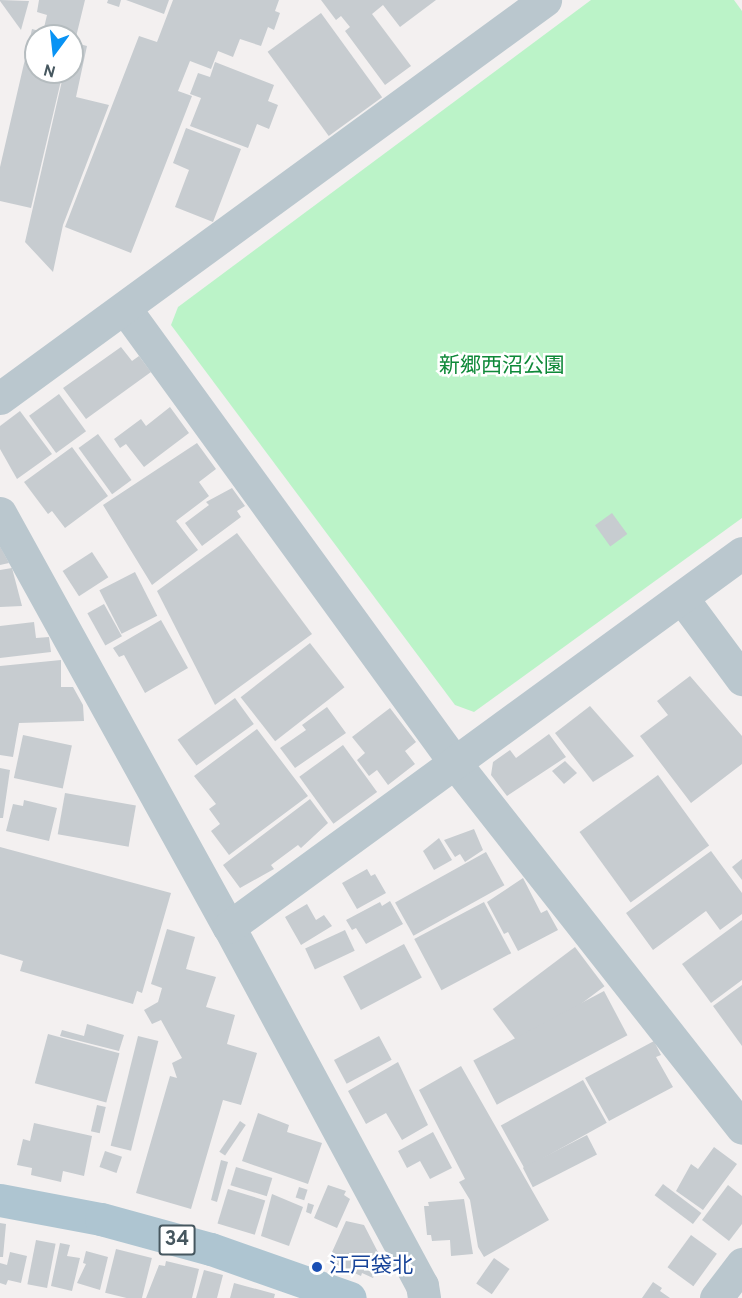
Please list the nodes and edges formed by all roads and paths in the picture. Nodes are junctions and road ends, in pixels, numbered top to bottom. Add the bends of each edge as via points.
1 (545, 0) edge
2 (126, 310) junction
3 (0, 398) edge
4 (0, 513) edge
5 (742, 553) edge
6 (682, 598) junction
7 (742, 679) edge
8 (455, 763) junction
9 (229, 927) junction
10 (742, 1128) edge
11 (0, 1200) edge
12 (742, 1264) edge
13 (718, 1297) edge
14 (350, 1298) edge
15 (424, 1298) edge

1 - 2 street
2 - 3 street
2 - 8 street
4 - 9 street
5 - 6 street
6 - 7 street
6 - 8 street
8 - 9 street
8 - 10 street
9 - 15 street via 422,1285
11 - 14 main road, 34 via 101,1219 211,1249
12 - 13 street

